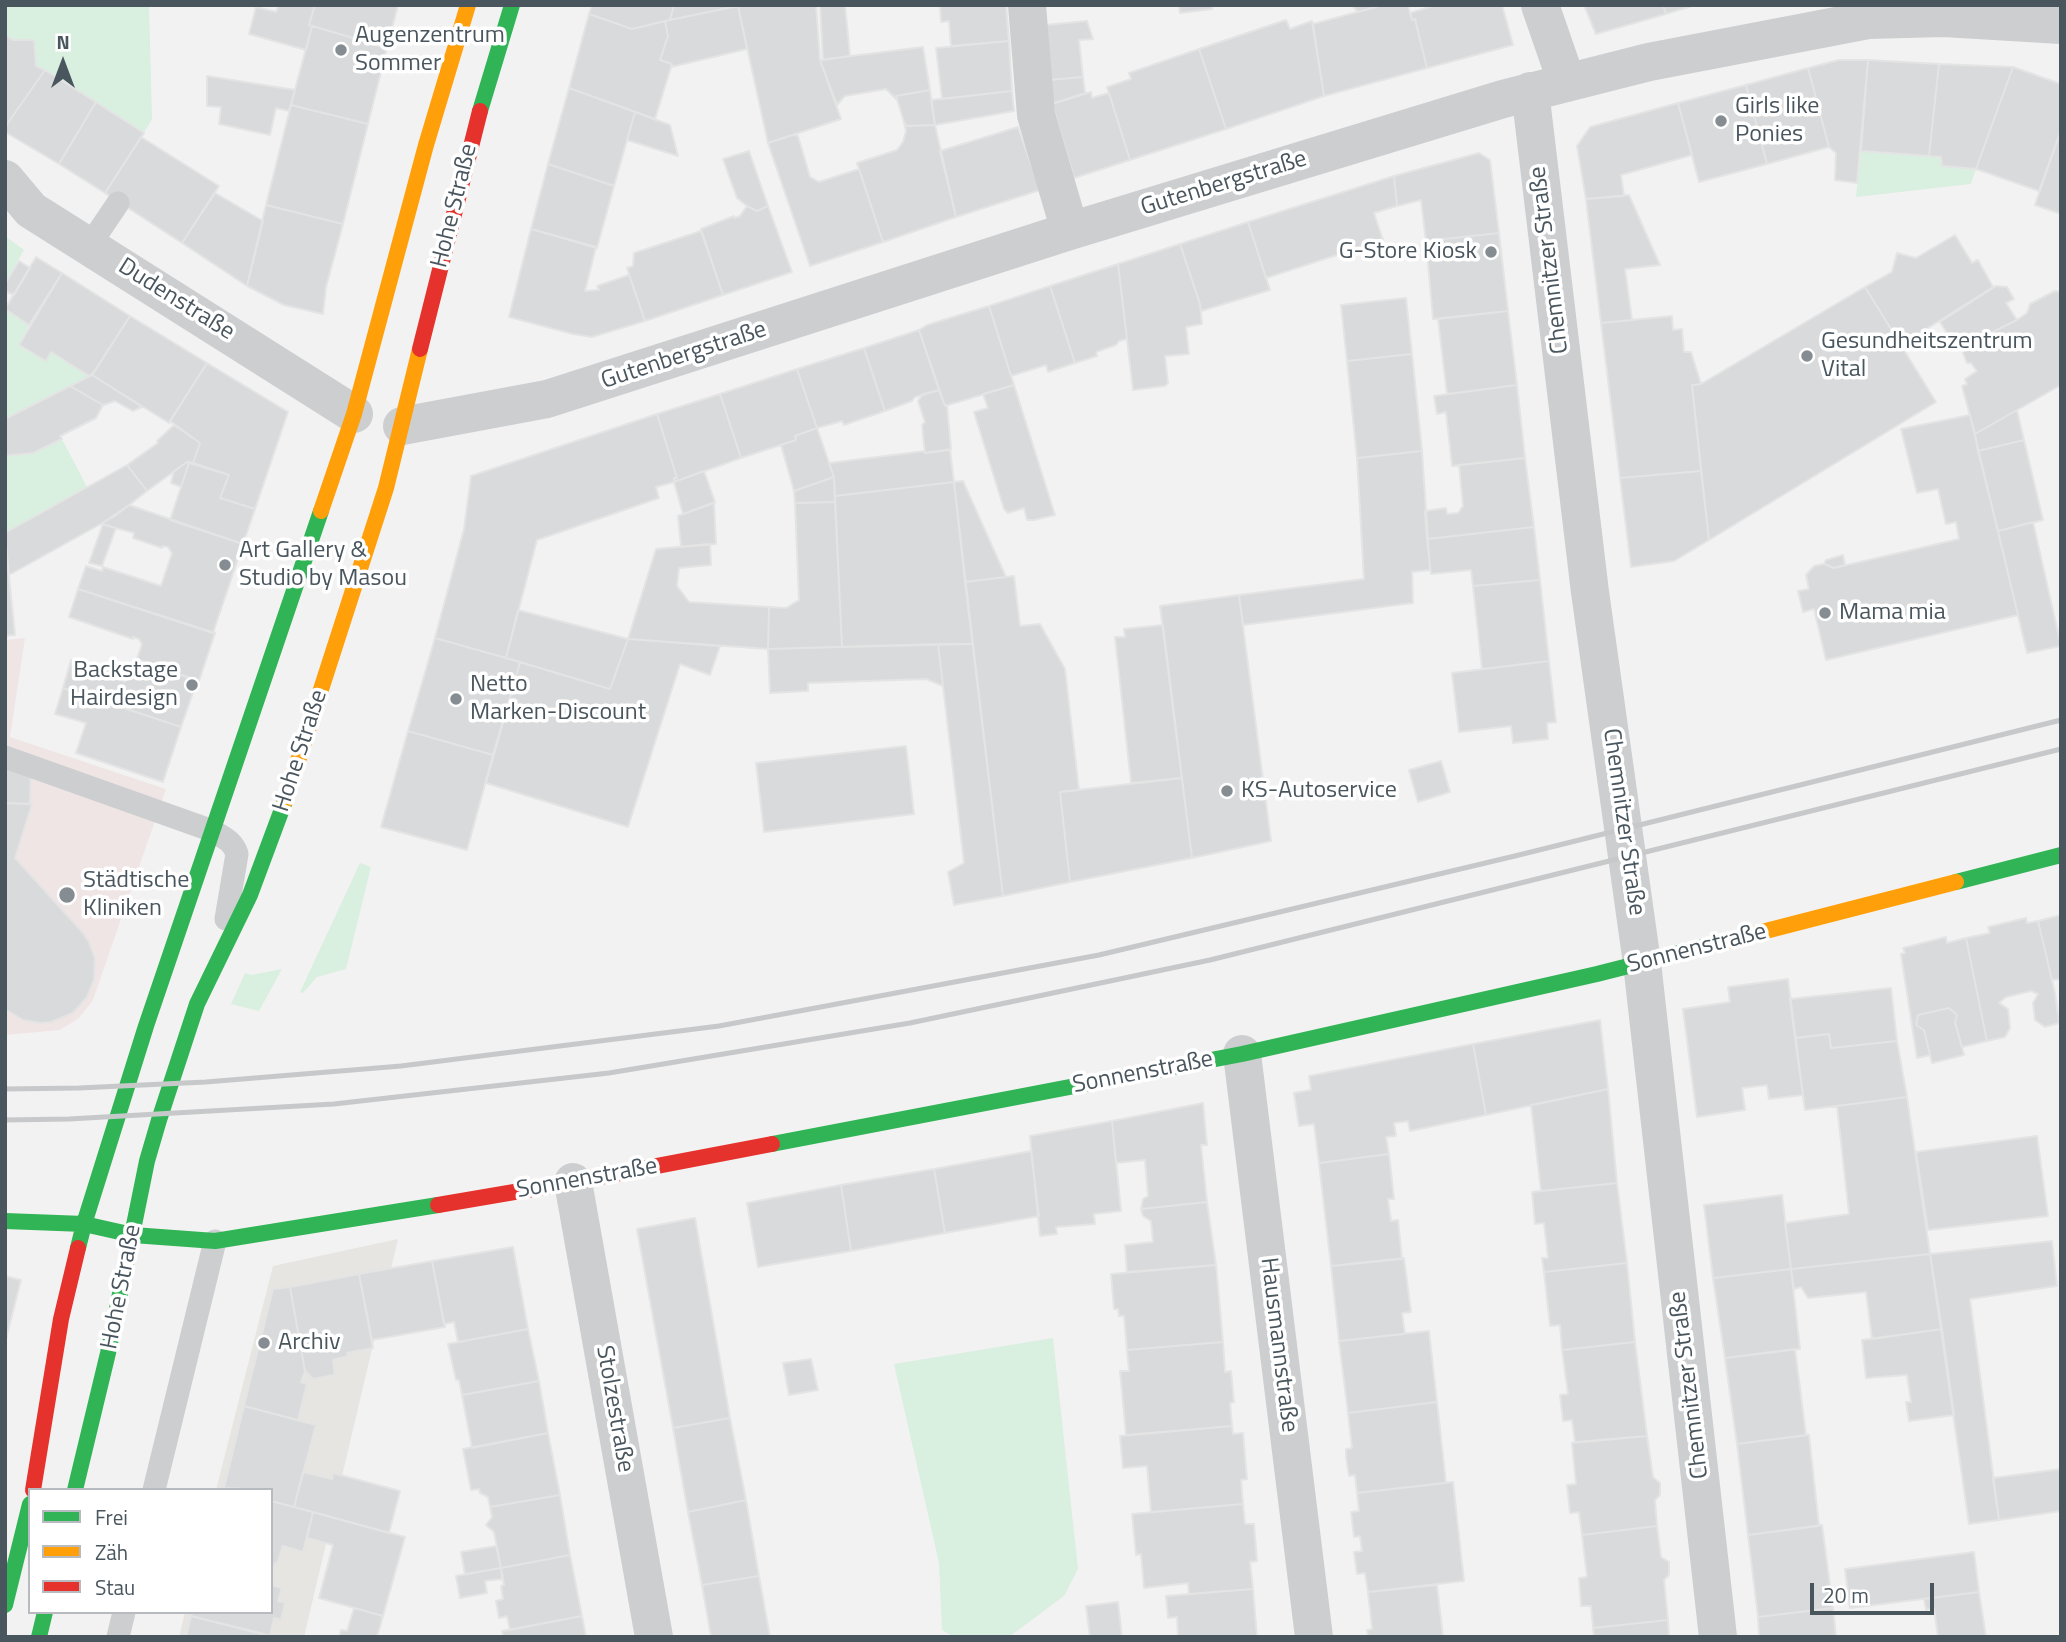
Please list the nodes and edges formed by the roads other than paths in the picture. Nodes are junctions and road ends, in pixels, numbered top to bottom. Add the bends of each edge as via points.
1 (468, 5) edge
2 (512, 5) edge
3 (1027, 5) edge
4 (1540, 5) edge
5 (2061, 24) edge
6 (1567, 83) junction
7 (1530, 91) junction
8 (5, 180) edge
9 (118, 203) dead end
10 (1070, 231) junction
11 (89, 246) junction
12 (378, 420) junction
13 (5, 757) edge
14 (213, 831) junction
15 (2061, 855) edge
16 (221, 953) junction
17 (1642, 963) junction
18 (1241, 1054) junction
19 (573, 1182) junction
20 (5, 1221) edge
21 (135, 1222) junction
22 (84, 1224) junction
23 (215, 1241) junction
24 (33, 1488) edge
25 (75, 1488) edge
26 (154, 1488) edge
27 (28, 1512) edge
28 (5, 1605) edge
29 (45, 1614) edge
30 (124, 1614) edge
31 (39, 1637) edge
32 (118, 1637) edge
33 (654, 1637) edge
34 (1314, 1637) edge
35 (1718, 1637) edge

1 - 12 main road, Hohe Straße via 426,145
2 - 12 main road, Hohe Straße
3 - 10 street via 1036,116
4 - 6 street
5 - 6 street, Gutenbergstraße via 1944,18 1868,20 1649,62
6 - 7 street, Gutenbergstraße
7 - 10 street, Gutenbergstraße
7 - 17 street, Chemnitzer Straße via 1590,592
8 - 11 street, Dudenstraße via 31,210
9 - 11 lane
10 - 12 street, Gutenbergstraße via 547,399
11 - 12 street, Dudenstraße
12 - 14 main road, Hohe Straße
12 - 16 main road, Hohe Straße via 386,488 278,821 250,895
13 - 14 lane
14 - 16 lane via 230,842 237,854
14 - 22 main road, Hohe Straße
15 - 17 main road, Sonnenstraße
16 - 21 main road, Hohe Straße via 197,1004 159,1120
17 - 18 main road, Sonnenstraße
17 - 35 street, Chemnitzer Straße
18 - 19 main road, Sonnenstraße
18 - 34 street, Hausmannstraße
19 - 23 main road, Sonnenstraße
19 - 33 street, Stolzestraße
20 - 22 main road
21 - 22 main road
21 - 23 street
21 - 25 main road, Hohe Straße
22 - 24 main road, Hohe Straße via 61,1319
23 - 26 lane
27 - 28 main road
29 - 31 main road
30 - 32 lane

